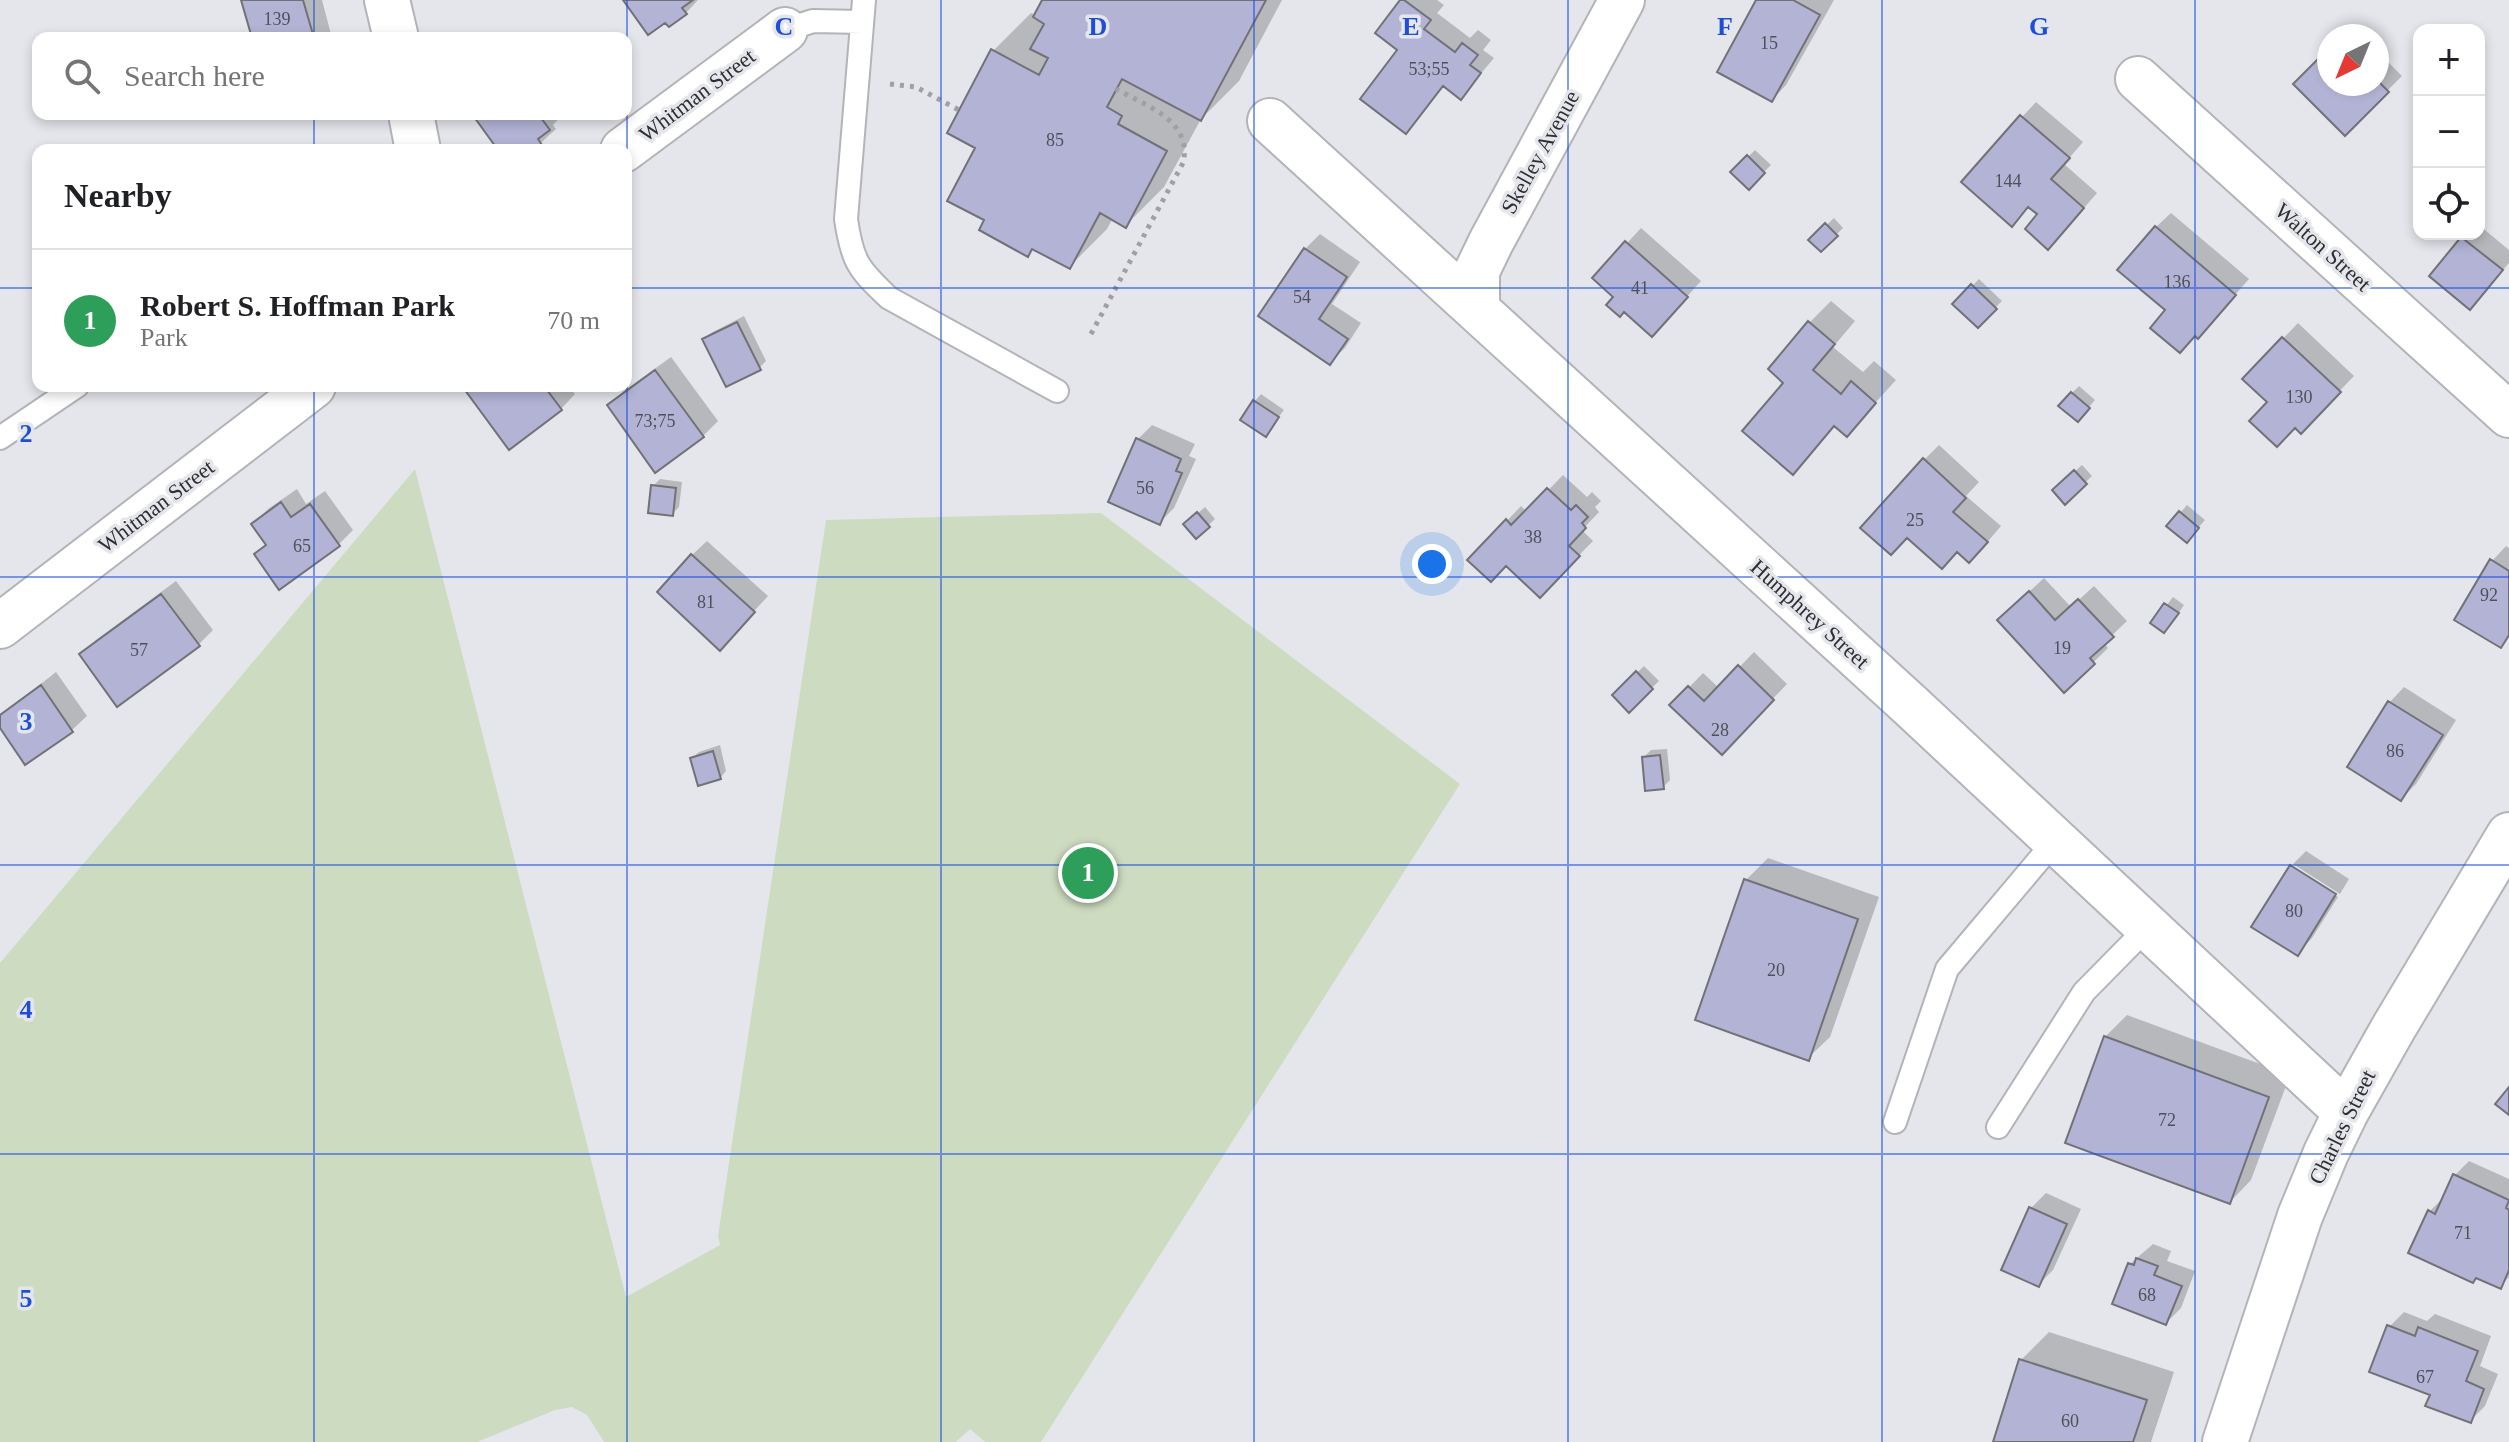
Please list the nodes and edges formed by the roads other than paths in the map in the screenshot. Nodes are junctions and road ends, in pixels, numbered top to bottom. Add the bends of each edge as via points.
1 (387, 0) edge
2 (1622, 0) edge
3 (863, 11) edge
4 (785, 30) joint
5 (395, 32) edge
6 (2138, 79) dead end
7 (1270, 121) dead end
8 (631, 144) edge
9 (1477, 309) junction
10 (1057, 391) dead end
11 (68, 392) edge
12 (305, 392) edge
13 (2509, 415) edge
14 (0, 438) edge
15 (0, 626) edge
16 (2509, 835) edge
17 (2055, 841) junction
18 (2147, 928) junction
19 (2346, 1112) junction
20 (1895, 1122) dead end
21 (1998, 1127) dead end
22 (2225, 1442) edge

1 - 5 street
2 - 9 street, Skelley Avenue via 1477,271
3 - 4 lane, Whitman Street
3 - 10 lane via 846,219 850,251 866,277 889,298
4 - 8 street, Whitman Street
6 - 13 street, Walton Street
7 - 9 street, Humphrey Street
9 - 17 street, Humphrey Street
11 - 14 lane
12 - 15 street, Whitman Street
16 - 19 street, Charles Street
17 - 18 street, Humphrey Street
17 - 20 lane via 1947,969
18 - 19 street, Humphrey Street
18 - 21 lane via 2084,992
19 - 22 street, Charles Street via 2300,1216

